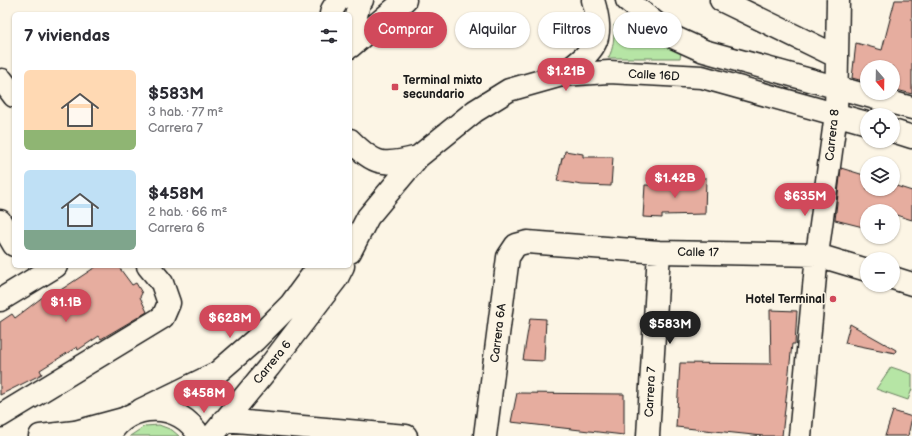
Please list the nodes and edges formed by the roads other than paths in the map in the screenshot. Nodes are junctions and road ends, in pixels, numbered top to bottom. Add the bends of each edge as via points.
1 (338, 0) edge
2 (362, 0) edge
3 (404, 0) edge
4 (593, 0) edge
5 (602, 0) edge
6 (627, 0) edge
7 (651, 0) edge
8 (722, 0) edge
9 (838, 0) edge
10 (332, 12) edge
11 (620, 12) edge
12 (642, 12) edge
13 (352, 33) edge
14 (682, 41) edge
15 (352, 46) edge
16 (836, 56) junction
17 (562, 75) junction
18 (800, 78) junction
19 (835, 87) junction
20 (912, 108) edge
21 (836, 114) junction
22 (860, 121) edge
23 (900, 133) edge
24 (912, 137) edge
25 (352, 142) edge
26 (418, 157) junction
27 (0, 221) edge
28 (12, 242) edge
29 (527, 242) joint
30 (352, 248) edge
31 (658, 252) junction
32 (817, 255) junction
33 (49, 268) edge
34 (150, 268) edge
35 (318, 268) edge
36 (342, 268) edge
37 (860, 268) edge
38 (31, 273) edge
39 (900, 280) edge
40 (912, 284) edge
41 (0, 300) edge
42 (132, 415) junction
43 (0, 416) edge
44 (218, 428) edge
45 (40, 436) edge
46 (109, 436) edge
47 (199, 436) edge
48 (406, 436) edge
49 (485, 436) edge
50 (648, 436) edge
51 (800, 436) edge

1 - 10 street
2 - 13 street via 359,3
3 - 15 street
4 - 17 street via 598,16 598,39 585,57
5 - 11 street
6 - 12 street
7 - 18 street via 676,23
8 - 16 street
9 - 16 street, Carrera 8
14 - 18 street via 704,51
16 - 19 street, Carrera 8
17 - 21 street, Calle 16D via 609,72 702,77
17 - 26 street, Calle 16D via 509,90 475,111
18 - 19 street
19 - 20 street
19 - 21 street, Carrera 8
21 - 22 street, Calle 16D
21 - 32 street, Carrera 8
23 - 24 street
25 - 26 street via 365,154 383,163
26 - 30 street, Calle 16D via 368,217
27 - 28 street
29 - 31 street, Calle 17
29 - 49 street, Carrera 6A via 516,245 508,257
31 - 32 street, Calle 17
31 - 50 street, Carrera 7
32 - 37 street, Calle 17
32 - 51 street, Carrera 8
33 - 38 street
34 - 43 street via 162,282 169,303 163,317
35 - 42 street via 291,304 217,373
36 - 44 street, Carrera 6 via 269,367
38 - 41 street
39 - 40 street
42 - 45 street via 75,432
42 - 46 street
42 - 47 street via 161,409 180,415 195,428
44 - 48 street

